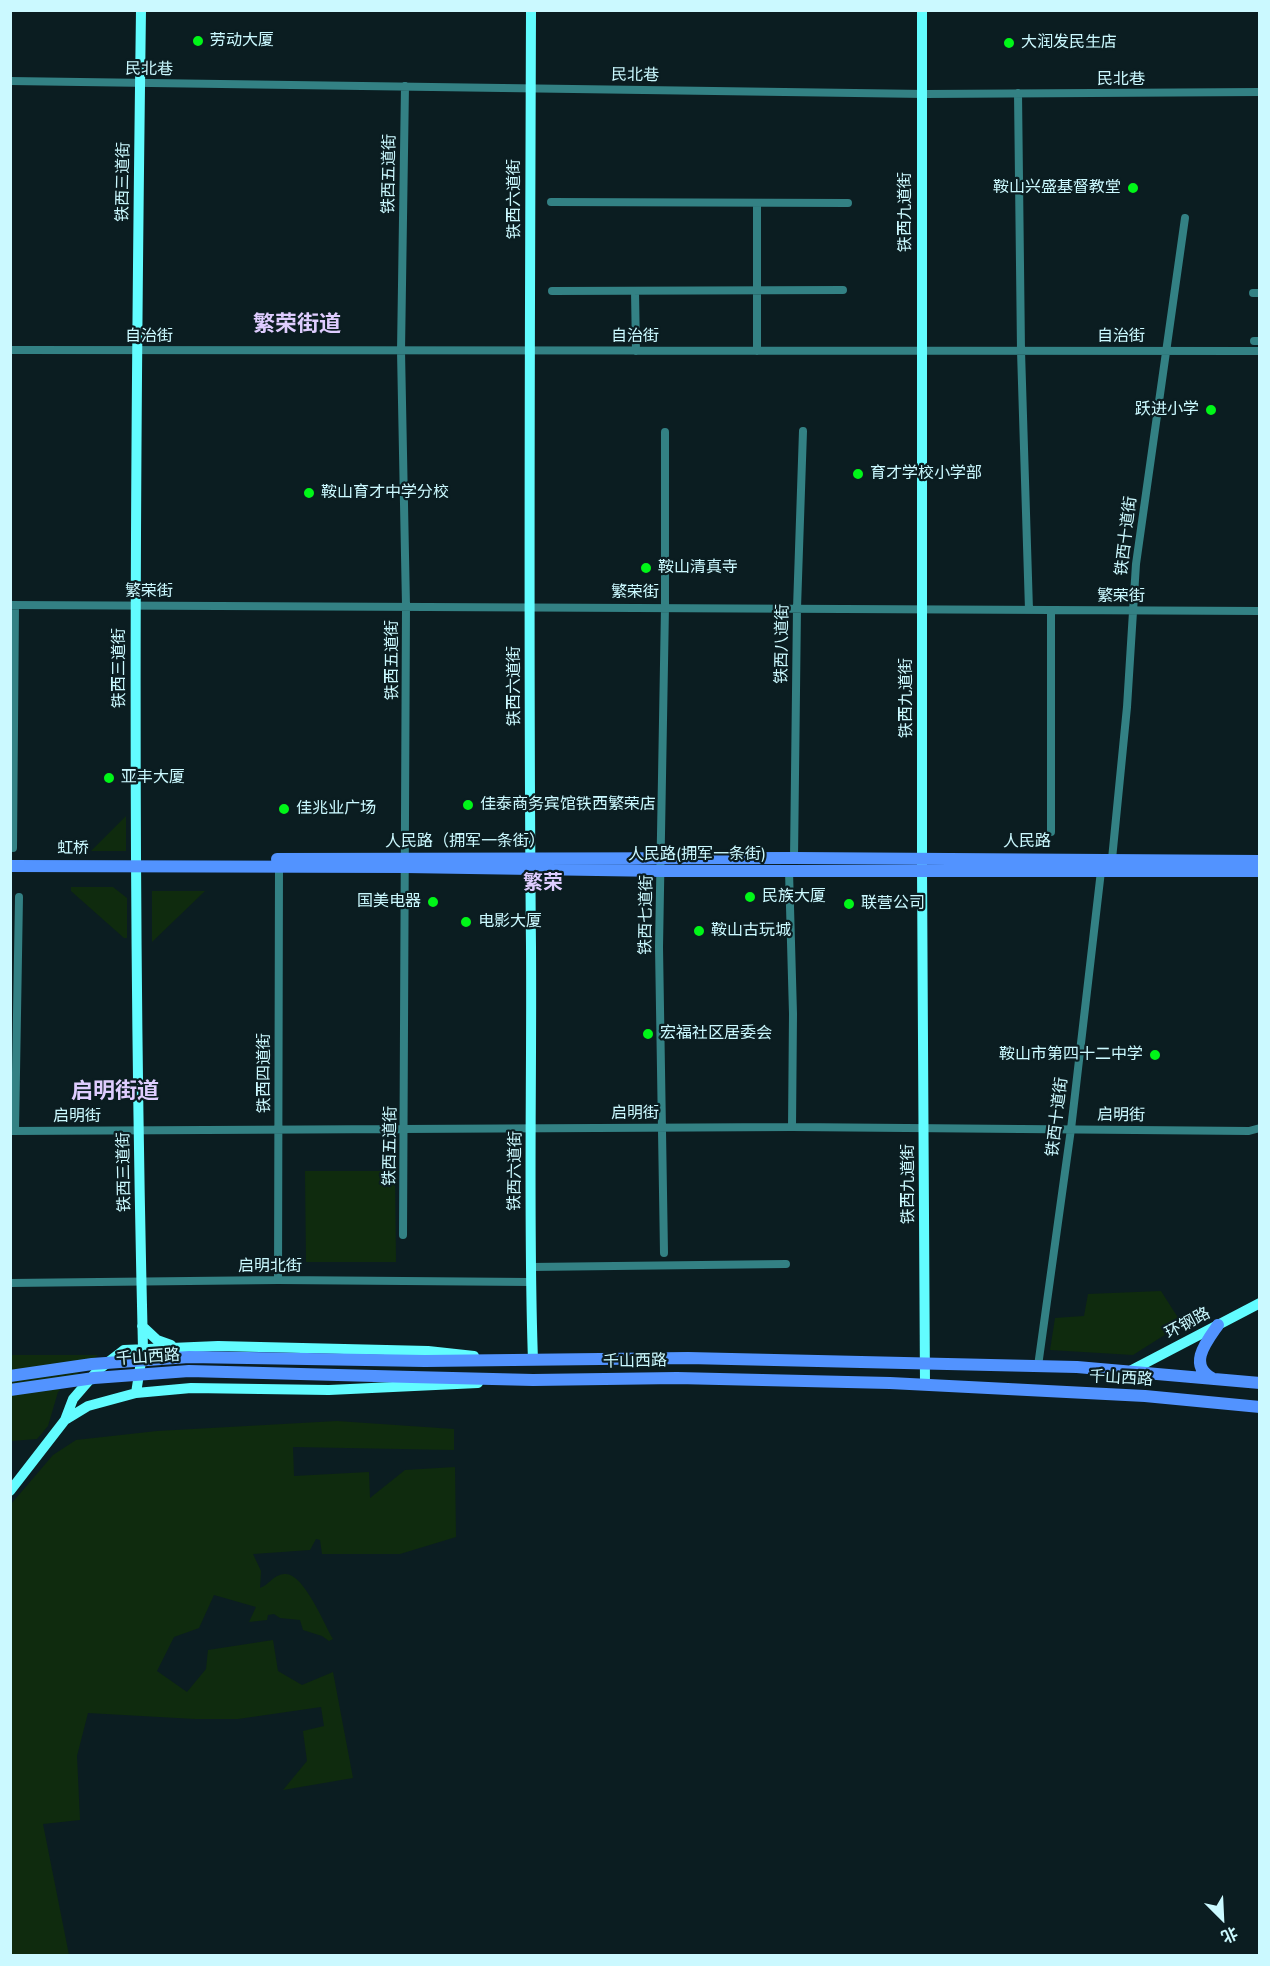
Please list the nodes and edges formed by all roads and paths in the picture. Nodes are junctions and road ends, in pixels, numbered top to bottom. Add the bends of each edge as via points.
1 (141, 10) edge
2 (531, 10) edge
3 (922, 10) edge
4 (10, 81) edge
5 (140, 83) junction
6 (405, 86) junction
7 (530, 88) junction
8 (1260, 92) edge
9 (1018, 93) junction
10 (922, 94) junction
11 (551, 202) dead end
12 (848, 203) dead end
13 (757, 204) junction
14 (1185, 218) dead end
15 (843, 290) dead end
16 (552, 291) dead end
17 (635, 291) junction
18 (756, 291) junction
19 (10, 350) edge
20 (136, 351) junction
21 (401, 351) junction
22 (530, 351) junction
23 (636, 351) junction
24 (757, 351) junction
25 (921, 351) junction
26 (1021, 351) junction
27 (1167, 351) junction
28 (1260, 351) edge
29 (803, 430) dead end
30 (665, 432) dead end
31 (13, 605) edge
32 (135, 605) junction
33 (406, 606) junction
34 (530, 606) junction
35 (665, 607) junction
36 (797, 608) junction
37 (921, 609) junction
38 (1029, 610) junction
39 (1052, 610) junction
40 (1133, 611) junction
41 (1260, 611) edge
42 (1051, 832) dead end
43 (13, 848) dead end
44 (794, 858) junction
45 (1112, 859) junction
46 (1260, 861) edge
47 (136, 863) junction
48 (405, 863) junction
49 (530, 864) junction
50 (922, 864) junction
51 (10, 866) edge
52 (661, 866) junction
53 (279, 867) junction
54 (789, 871) junction
55 (1101, 871) junction
56 (1260, 872) edge
57 (19, 897) dead end
58 (14, 941) edge
59 (662, 1127) junction
60 (792, 1127) junction
61 (532, 1128) junction
62 (1260, 1128) edge
63 (405, 1129) junction
64 (924, 1129) junction
65 (1071, 1129) junction
66 (140, 1130) junction
67 (13, 1131) edge
68 (279, 1131) junction
69 (403, 1235) dead end
70 (664, 1253) dead end
71 (786, 1264) dead end
72 (530, 1267) junction
73 (278, 1280) junction
74 (141, 1282) junction
75 (530, 1282) junction
76 (10, 1283) edge
77 (1260, 1303) edge
78 (1218, 1325) junction
79 (142, 1326) junction
80 (184, 1347) junction
81 (143, 1349) junction
82 (124, 1350) junction
83 (533, 1360) junction
84 (511, 1361) junction
85 (925, 1363) junction
86 (1038, 1366) junction
87 (1130, 1371) junction
88 (10, 1376) edge
89 (1214, 1379) junction
90 (533, 1380) junction
91 (1260, 1383) edge
92 (925, 1385) junction
93 (10, 1390) edge
94 (136, 1393) junction
95 (1260, 1407) edge
96 (65, 1420) junction
97 (10, 1491) edge

1 - 5 main road, 铁西三道街
2 - 7 main road, 铁西六道街
3 - 10 main road, 铁西九道街
4 - 5 street, 民北巷
5 - 6 street, 民北巷
5 - 20 main road, 铁西三道街
6 - 7 street, 民北巷
6 - 21 street, 铁西五道街
7 - 10 street, 民北巷
7 - 22 main road, 铁西六道街
8 - 9 street, 民北巷
9 - 10 street, 民北巷
9 - 26 street
10 - 25 main road, 铁西九道街
11 - 13 street
12 - 13 street
13 - 18 street
14 - 27 street, 铁西十道街
15 - 18 street
16 - 17 street
17 - 18 street
17 - 23 street
18 - 24 street
19 - 20 street, 自治街
20 - 21 street, 自治街
20 - 32 main road, 铁西三道街
21 - 22 street, 自治街
21 - 33 street, 铁西五道街
22 - 23 street, 自治街
22 - 34 main road, 铁西六道街
23 - 24 street, 自治街
24 - 25 street, 自治街
25 - 26 street, 自治街
25 - 37 main road, 铁西九道街
26 - 27 street, 自治街
26 - 38 street
27 - 28 street, 自治街
27 - 40 street, 铁西十道街 via 1144,498
29 - 36 street, 铁西八道街
30 - 35 street, 铁西七道街
31 - 32 street, 繁荣街
31 - 43 street
32 - 33 street, 繁荣街
32 - 47 main road, 铁西三道街
33 - 34 street, 繁荣街
33 - 48 street, 铁西五道街
34 - 35 street, 繁荣街
34 - 49 main road, 铁西六道街
35 - 36 street, 繁荣街
35 - 52 street, 铁西七道街
36 - 37 street, 繁荣街
36 - 44 street, 铁西八道街
37 - 38 street, 繁荣街
37 - 50 main road, 铁西九道街
38 - 39 street, 繁荣街
39 - 40 street, 繁荣街
39 - 42 street
40 - 41 street, 繁荣街
40 - 45 street, 铁西十道街
44 - 50 main road, 人民路
44 - 52 main road
45 - 46 main road, 人民路
45 - 50 main road, 人民路
47 - 48 main road, 人民路（拥军一条街）
47 - 51 main road, 虹桥
47 - 53 main road, 人民路(拥军一条街)
47 - 66 main road, 铁西三道街
48 - 49 main road, 人民路(拥军一条街)
48 - 53 main road, 人民路(拥军一条街)
48 - 63 street, 铁西五道街
49 - 52 main road, 人民路(拥军一条街)
49 - 61 main road, 铁西六道街
50 - 54 main road, 人民路(拥军一条街)
50 - 55 main road, 人民路(拥军一条街)
50 - 64 main road, 铁西九道街
52 - 54 main road, 人民路(拥军一条街)
52 - 59 street, 铁西七道街
53 - 68 street, 铁西四道街
54 - 60 street
55 - 56 main road, 人民路(拥军一条街)
55 - 65 street, 铁西十道街
57 - 58 street
58 - 67 street
59 - 60 street, 启明街
59 - 61 street, 启明街
59 - 70 street, 铁西七道街
60 - 64 street, 启明街
61 - 63 street, 启明街
61 - 72 main road, 铁西六道街
62 - 65 street, 启明街
63 - 68 street, 启明街
63 - 69 street, 铁西五道街
64 - 65 street, 启明街
64 - 85 main road, 铁西九道街
65 - 86 street, 铁西十道街
66 - 67 street, 启明街
66 - 68 street, 启明街
66 - 74 main road, 铁西三道街
68 - 73 street, 铁西四道街
71 - 72 street
72 - 75 main road, 铁西六道街
73 - 74 street, 启明北街
73 - 75 street, 启明北街
74 - 76 street, 启明北街
74 - 79 main road, 铁西三道街
75 - 83 main road, 铁西六道街
77 - 78 main road, 环钢路
78 - 87 main road, 环钢路
78 - 89 main road via 1206,1343 1200,1366
79 - 80 main road via 157,1341
79 - 81 main road, 铁西三道街
79 - 82 main road via 135,1341
80 - 81 main road
80 - 84 main road via 428,1351
81 - 82 main road
81 - 94 main road, 铁西三道街
82 - 96 main road via 98,1370 73,1399
83 - 84 main road, 千山西路
83 - 85 main road, 千山西路 via 688,1358
84 - 88 main road, 千山西路, bridge via 189,1357 93,1364
85 - 86 main road, 千山西路
85 - 92 main road, 铁西九道街
86 - 87 main road, 千山西路
87 - 89 main road, 千山西路
89 - 91 main road, 千山西路
90 - 92 main road, 千山西路 via 677,1378
90 - 93 main road, 千山西路, bridge via 189,1371 94,1378
90 - 94 main road via 408,1388 191,1388
92 - 95 main road, 千山西路 via 1145,1396
94 - 96 main road via 88,1406
96 - 97 main road

